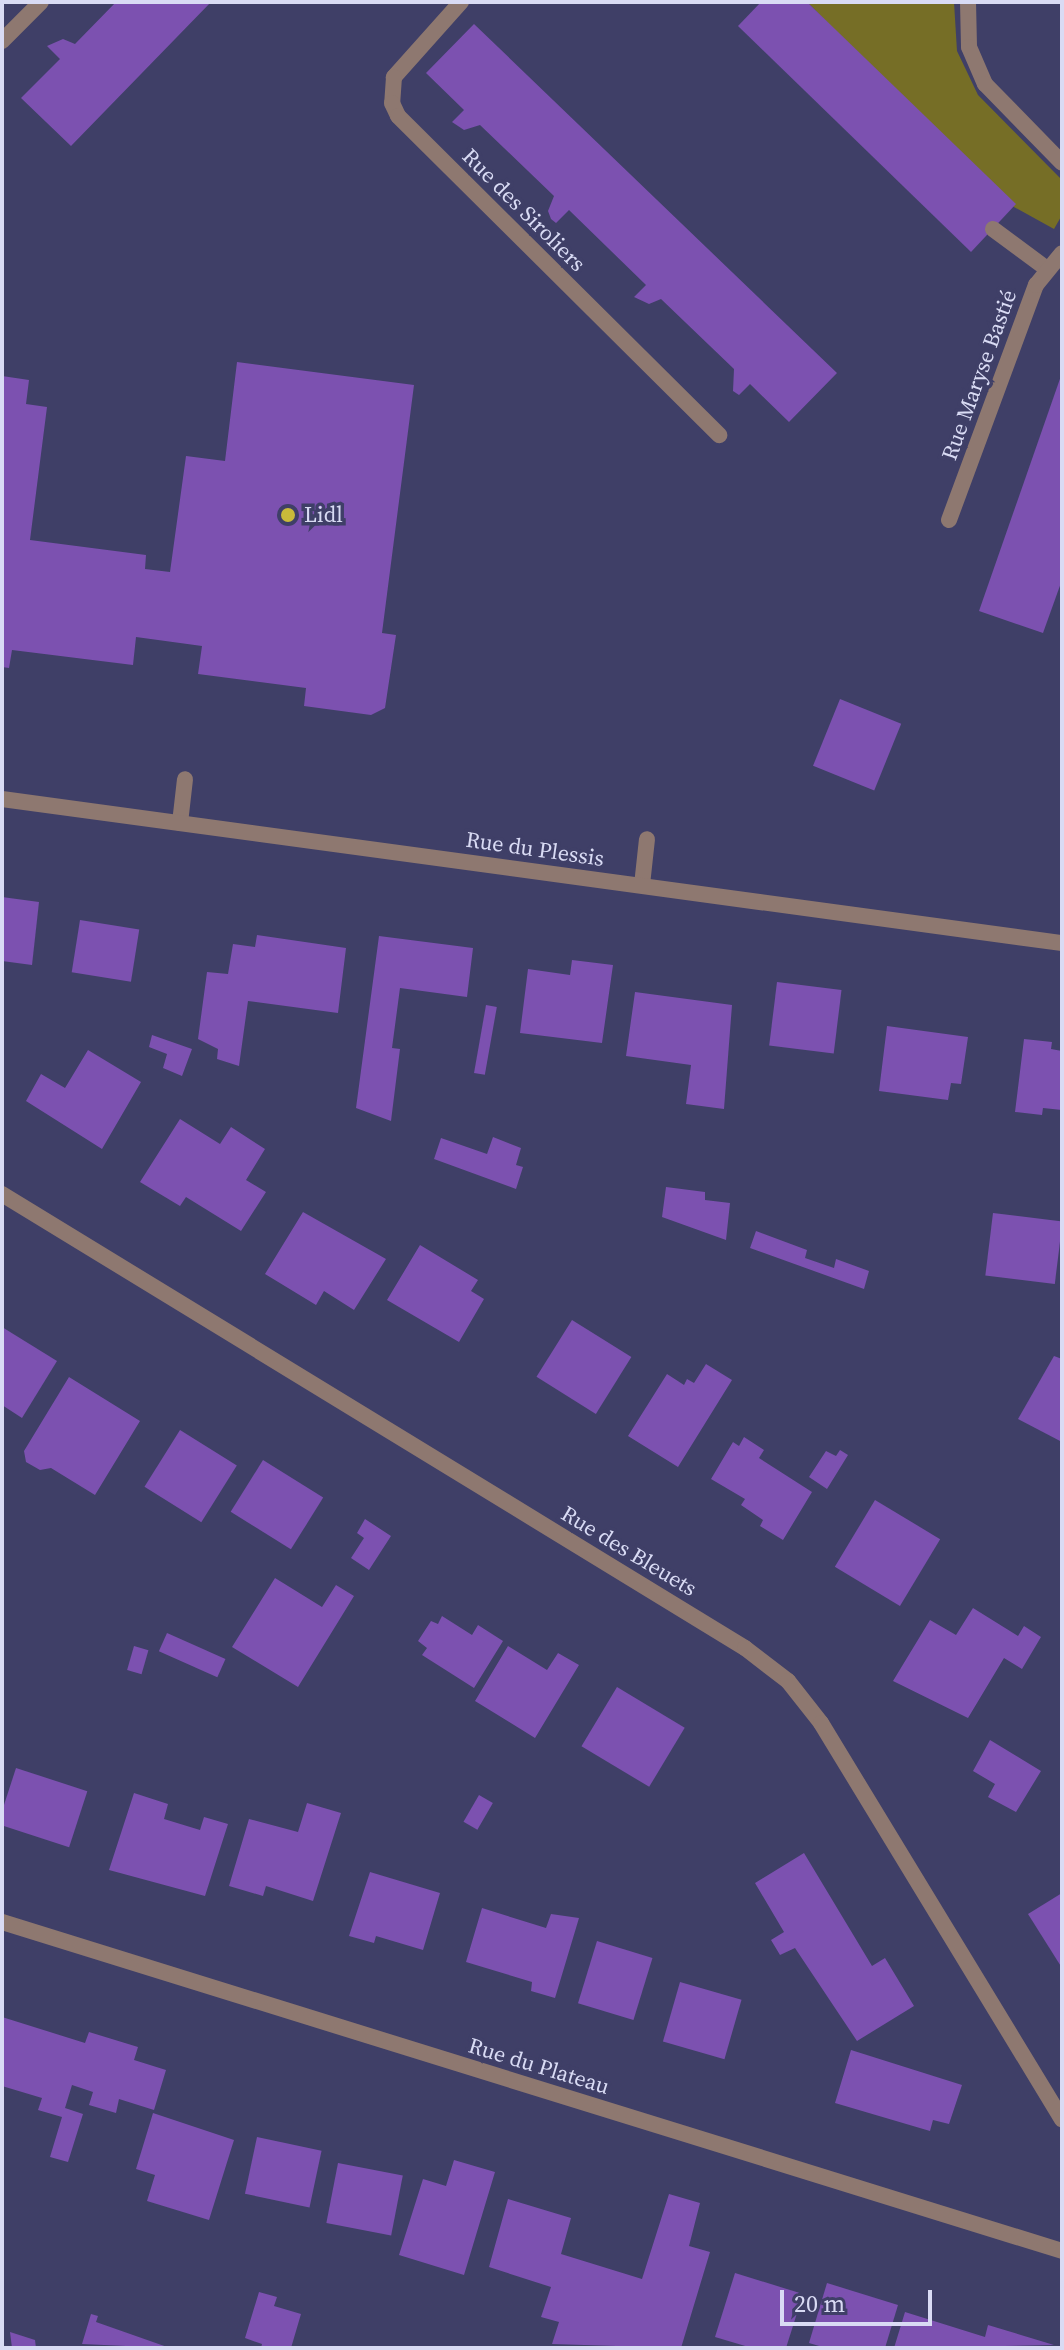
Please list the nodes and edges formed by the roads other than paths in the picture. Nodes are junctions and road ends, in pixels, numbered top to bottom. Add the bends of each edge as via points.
1 (41, 2) edge
2 (461, 2) edge
3 (968, 2) edge
4 (2, 41) edge
5 (1062, 163) edge
6 (993, 229) dead end
7 (1062, 253) edge
8 (1047, 269) junction
9 (719, 435) dead end
10 (949, 520) dead end
11 (185, 779) dead end
12 (2, 799) edge
13 (180, 823) junction
14 (647, 839) dead end
15 (642, 885) junction
16 (1061, 939) edge
17 (2, 1194) edge
18 (2, 1922) edge
19 (1062, 2119) edge
20 (1062, 2251) edge

1 - 4 street
2 - 9 street, Rue des Siroliers via 394,77 392,103 398,116
3 - 5 street via 969,47 985,84
6 - 8 street
7 - 8 street, Rue Maryse Bastié
8 - 10 street, Rue Maryse Bastié via 1036,285
11 - 13 street
12 - 13 street, Rue du Plessis
13 - 15 street, Rue du Plessis
14 - 15 street
15 - 16 street, Rue du Plessis
17 - 19 street, Rue des Bleuets via 745,1648 788,1681 821,1723
18 - 20 street, Rue du Plateau

